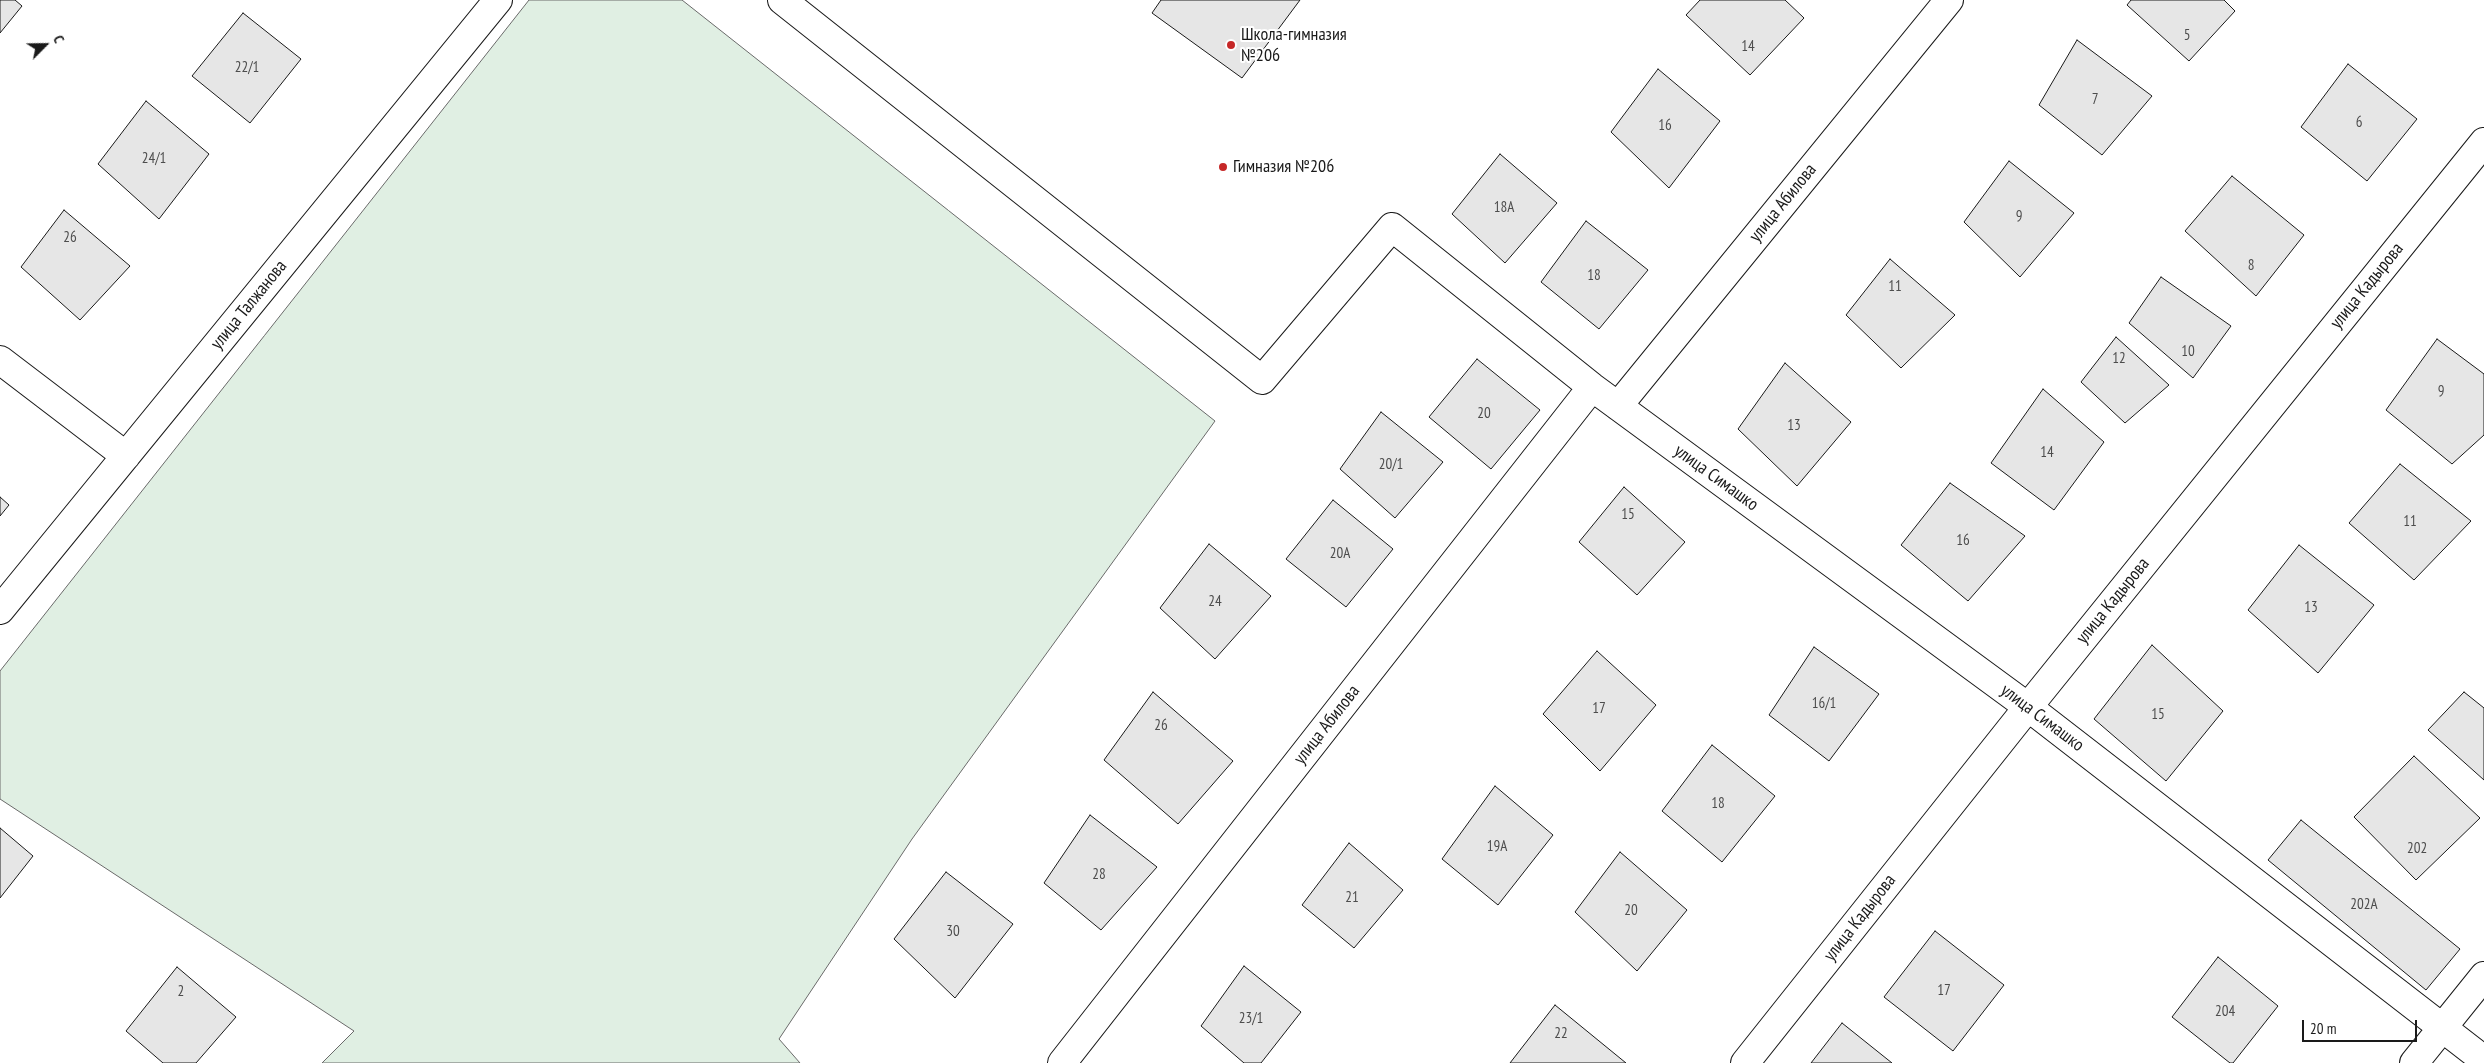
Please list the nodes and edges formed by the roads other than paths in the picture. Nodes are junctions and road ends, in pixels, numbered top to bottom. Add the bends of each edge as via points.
1 (498, 0) edge
2 (782, 0) edge
3 (1949, 0) edge
4 (2484, 142) edge
5 (0, 360) edge
6 (1592, 387) junction
7 (1618, 406) junction
8 (126, 456) junction
9 (0, 610) edge
10 (2028, 707) junction
11 (2484, 976) edge
12 (2442, 1028) junction
13 (2484, 1060) edge
14 (1062, 1063) edge
15 (1745, 1063) edge
16 (2414, 1063) edge

1 - 8 street, улица Талжанова
2 - 6 street, улица Симашко via 1262,380 1392,227
3 - 7 street, улица Абилова
4 - 10 street, улица Кадырова
5 - 8 street
6 - 7 street, улица Симашко
6 - 14 street, улица Абилова
7 - 10 street, улица Симашко
8 - 9 street, улица Талжанова
10 - 12 street, улица Симашко
10 - 15 street, улица Кадырова
11 - 12 street
12 - 13 street, улица Симашко
12 - 16 street

